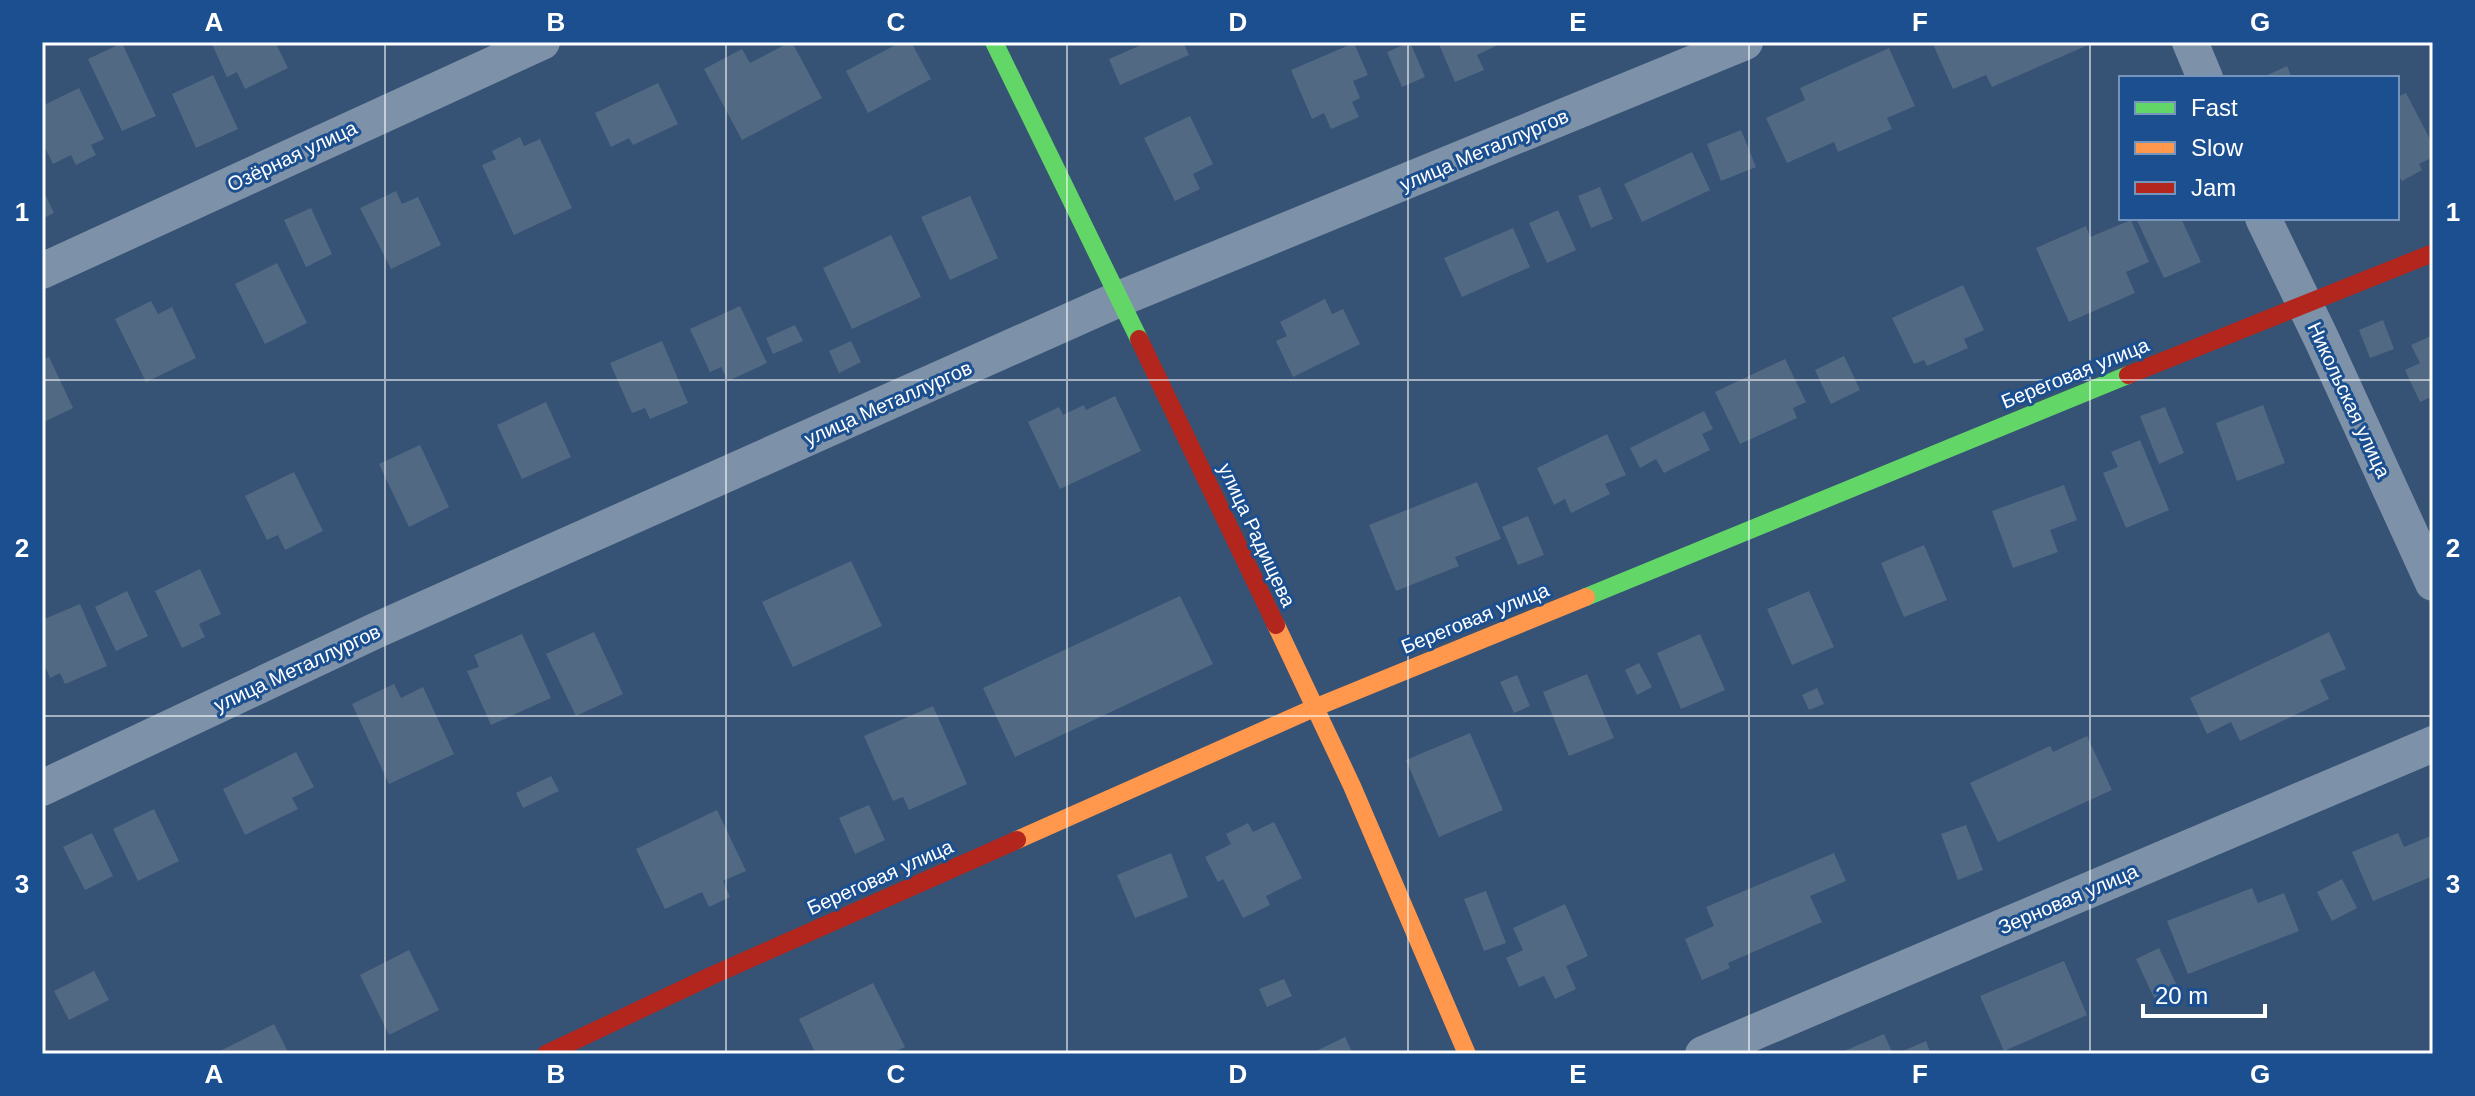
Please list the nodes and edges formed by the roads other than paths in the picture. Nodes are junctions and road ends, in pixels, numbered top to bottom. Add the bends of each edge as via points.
1 (542, 42) edge
2 (994, 42) edge
3 (1745, 42) edge
4 (2190, 42) edge
5 (2204, 76) edge
6 (2264, 220) edge
7 (2433, 253) edge
8 (42, 271) edge
9 (1119, 299) junction
10 (2303, 303) junction
11 (2433, 583) edge
12 (1314, 708) junction
13 (2433, 744) edge
14 (42, 788) edge
15 (546, 1054) edge
16 (1467, 1054) edge
17 (1703, 1054) edge

1 - 8 street, Озёрная улица
2 - 9 street, улица Радищева
3 - 9 street, улица Металлургов
4 - 5 street
6 - 10 street, Никольская улица
7 - 10 street, Береговая улица
9 - 12 street, улица Радищева
9 - 14 street, улица Металлургов via 377,630
10 - 11 street, Никольская улица
10 - 12 street, Береговая улица
12 - 15 street, Береговая улица
12 - 16 street, улица Радищева
13 - 17 street, Зерновая улица

